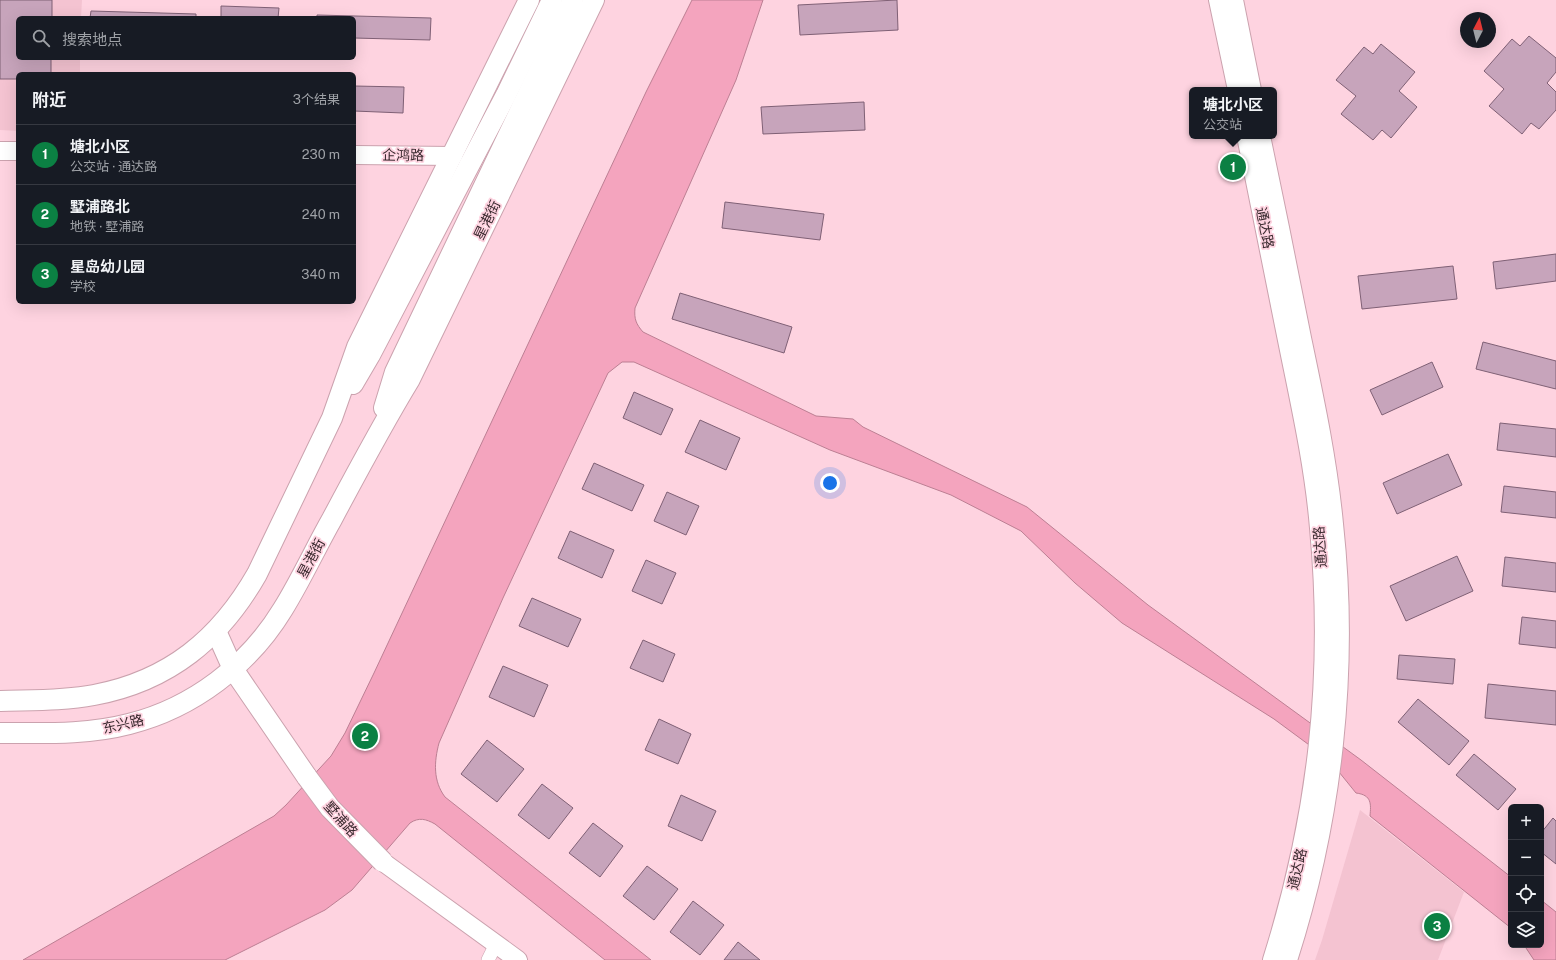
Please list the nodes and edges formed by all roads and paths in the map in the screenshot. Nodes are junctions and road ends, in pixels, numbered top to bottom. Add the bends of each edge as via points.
1 (529, 0) edge
2 (552, 0) edge
3 (573, 0) edge
4 (594, 0) edge
5 (1218, 0) edge
6 (1234, 0) edge
7 (1236, 87) edge
8 (1251, 87) edge
9 (1247, 139) edge
10 (1263, 139) edge
11 (0, 151) edge
12 (16, 151) edge
13 (356, 155) edge
14 (453, 156) junction
15 (332, 418) junction
16 (375, 437) junction
17 (216, 631) junction
18 (233, 669) junction
19 (0, 701) edge
20 (1328, 731) junction
21 (0, 733) edge
22 (383, 862) joint
23 (496, 944) junction
24 (488, 960) edge
25 (518, 960) edge
26 (1272, 960) edge
27 (1288, 960) edge

1 - 14 main road
2 - 15 main road via 506,95 374,348
3 - 16 main road, 星港街 via 395,372
4 - 16 main road, 星港街 via 410,379
5 - 7 main road
6 - 8 main road
9 - 20 main road, 通达路 via 1314,480 1322,556 1323,691
10 - 20 main road, 通达路 via 1321,430 1335,526 1339,616 1338,692
11 - 12 main road
13 - 14 main road, 企鸿路
14 - 15 main road via 357,347
15 - 17 main road via 257,574 232,614
16 - 18 main road, 星港街 via 283,609 260,641
17 - 18 main road, 墅浦路
17 - 19 main road via 180,661 160,673 116,691 70,698
18 - 21 main road, 东兴路 via 185,702 130,724 91,731
18 - 22 main road, 墅浦路, bridge via 330,808
20 - 26 main road, 通达路 via 1317,753 1300,860
20 - 27 main road, 通达路 via 1331,767 1323,824 1307,897
22 - 23 main road, 墅浦路
23 - 24 street
23 - 25 main road, 墅浦路

